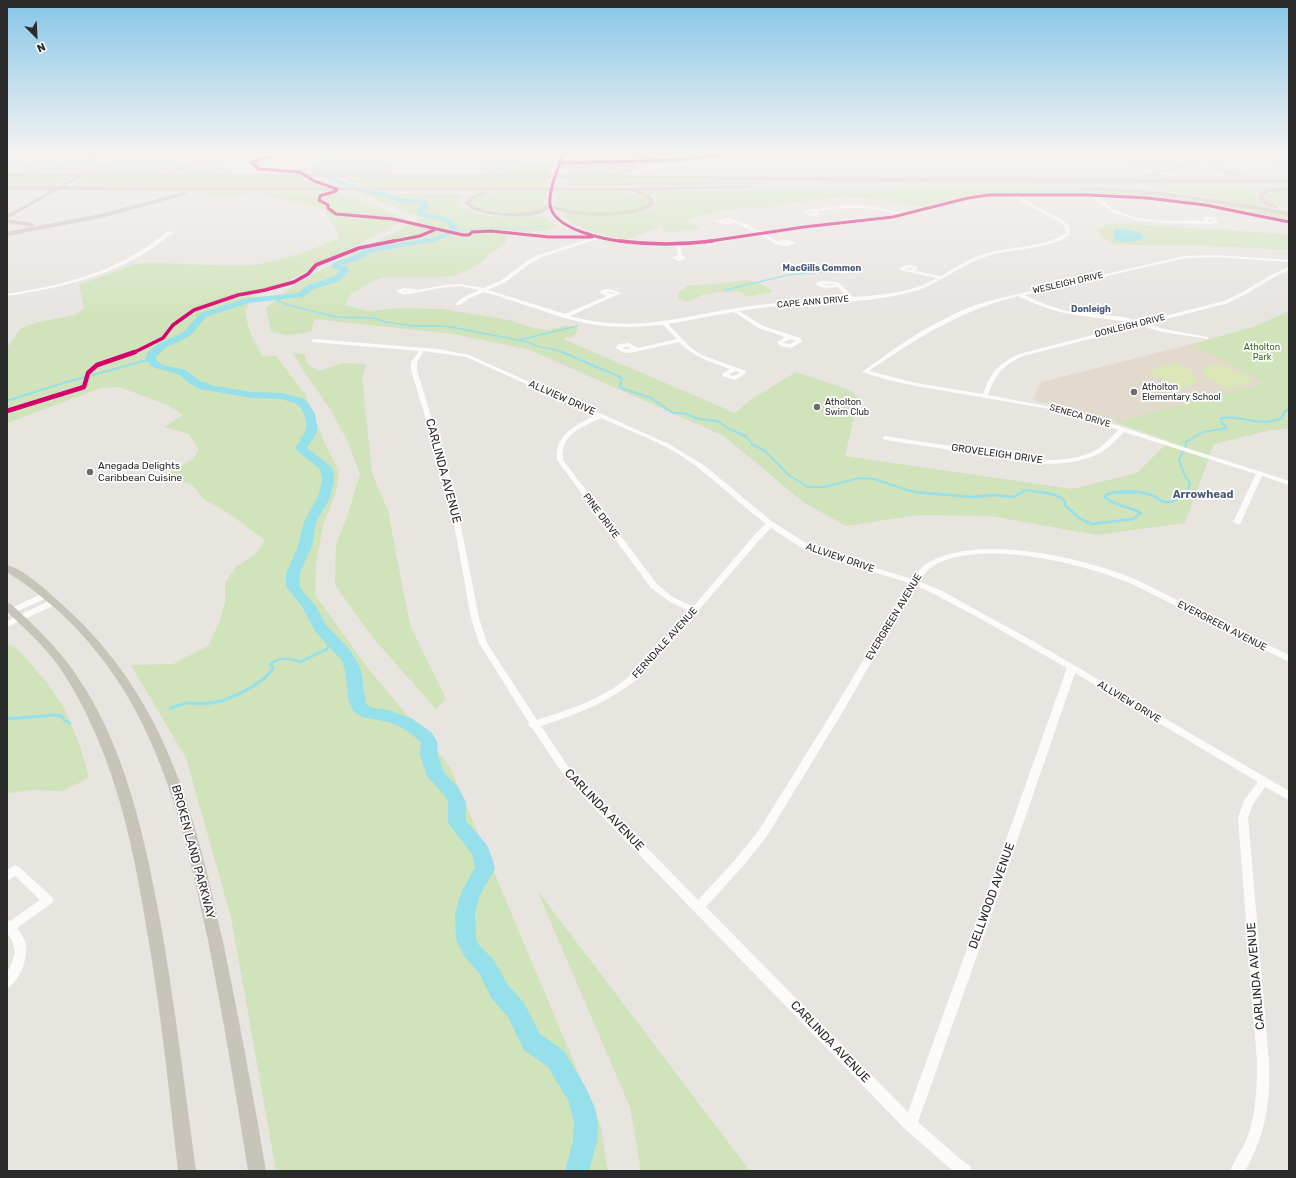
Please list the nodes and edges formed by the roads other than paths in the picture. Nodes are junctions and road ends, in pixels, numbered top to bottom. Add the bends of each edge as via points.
1 (21, 209) edge
2 (126, 209) edge
3 (476, 209) edge
4 (641, 209) edge
5 (821, 209) edge
6 (885, 209) edge
7 (926, 209) edge
8 (1037, 209) edge
9 (1110, 209) edge
10 (1224, 209) edge
11 (1271, 209) edge
12 (551, 210) junction
13 (812, 210) dead end
14 (1289, 212) edge
15 (904, 215) junction
16 (7, 217) edge
17 (7, 221) edge
18 (735, 221) dead end
19 (1207, 222) dead end
20 (1289, 222) edge
21 (57, 224) junction
22 (171, 232) dead end
23 (7, 234) edge
24 (763, 234) junction
25 (598, 237) junction
26 (778, 242) dead end
27 (678, 245) junction
28 (680, 256) dead end
29 (1289, 261) edge
30 (1289, 268) edge
31 (912, 272) dead end
32 (942, 278) junction
33 (838, 286) dead end
34 (483, 290) junction
35 (415, 292) dead end
36 (7, 294) edge
37 (1019, 295) junction
38 (612, 296) dead end
39 (851, 298) junction
40 (458, 304) dead end
41 (734, 310) junction
42 (565, 316) junction
43 (665, 324) junction
44 (1140, 324) junction
45 (789, 336) dead end
46 (1206, 338) dead end
47 (680, 340) junction
48 (314, 341) dead end
49 (637, 349) dead end
50 (422, 350) junction
51 (734, 369) dead end
52 (865, 372) joint
53 (985, 396) junction
54 (601, 415) junction
55 (1123, 429) junction
56 (885, 438) dead end
57 (1260, 473) junction
58 (1289, 483) edge
59 (1237, 522) dead end
60 (771, 524) junction
61 (7, 568) edge
62 (914, 581) junction
63 (50, 599) junction
64 (694, 610) junction
65 (12, 612) edge
66 (7, 624) edge
67 (1289, 660) edge
68 (1072, 668) junction
69 (533, 725) junction
70 (1264, 782) junction
71 (1289, 796) edge
72 (7, 876) edge
73 (699, 907) junction
74 (8, 926) edge
75 (7, 982) edge
76 (910, 1124) junction
77 (187, 1171) edge
78 (257, 1171) edge
79 (965, 1171) edge
80 (1237, 1171) edge

1 - 16 main road
2 - 21 highway
3 - 12 highway via 484,212 529,213
4 - 12 highway via 630,212
5 - 13 street
6 - 15 street
7 - 15 street
8 - 32 street, CAPE ANN DRIVE via 1063,222 1068,228 1068,234 1060,240 966,262
9 - 19 street via 1127,216 1154,220
10 - 20 street
11 - 14 highway
12 - 25 street via 562,222
15 - 24 street
17 - 21 highway via 26,225
18 - 24 street
21 - 23 highway
22 - 36 street via 126,262 104,272 54,286
24 - 26 street
24 - 27 street
25 - 27 street via 634,243
25 - 34 street via 540,256 502,282
27 - 28 street
29 - 37 street, WESLEIGH DRIVE via 1185,256
30 - 44 street, DONLEIGH DRIVE via 1269,277 1233,300
31 - 32 street
32 - 39 street, CAPE ANN DRIVE via 928,286 907,292
33 - 39 street
34 - 35 street, CAPE ANN DRIVE via 458,285
34 - 40 street
34 - 42 street, CAPE ANN DRIVE
37 - 44 street via 1065,312 1117,318
37 - 52 street, WESLEIGH DRIVE via 974,307 938,323
38 - 42 street
39 - 41 street, CAPE ANN DRIVE
41 - 43 street, CAPE ANN DRIVE
41 - 45 street via 761,327
42 - 43 street, CAPE ANN DRIVE via 584,322 617,326
43 - 47 street
44 - 46 street
44 - 53 street, DONLEIGH DRIVE via 1012,359 994,372
47 - 49 street
47 - 51 street via 700,356
48 - 50 street, ALLVIEW DRIVE
50 - 54 street, ALLVIEW DRIVE via 458,354 478,360
50 - 69 street, CARLINDA AVENUE via 414,362 414,370 454,502 478,630 491,657
52 - 53 street, SENECA DRIVE via 914,384
53 - 55 street, SENECA DRIVE via 1050,407
54 - 60 street, ALLVIEW DRIVE via 686,455
54 - 64 street, PINE DRIVE via 567,435 559,447 560,460 654,586 676,603
55 - 56 street, GROVELEIGH DRIVE via 1094,454 1061,460 1024,459
55 - 57 street, SENECA DRIVE
57 - 58 street, SENECA DRIVE
57 - 59 street
60 - 62 street, ALLVIEW DRIVE via 818,552
60 - 64 street, FERNDALE AVENUE
61 - 63 main road, BROKEN LAND PARKWAY
62 - 67 street, EVERGREEN AVENUE via 928,565 963,553 1008,553 1071,561 1140,584
62 - 68 street, ALLVIEW DRIVE via 970,609
62 - 73 street, EVERGREEN AVENUE via 763,833
63 - 65 street
63 - 78 main road, BROKEN LAND PARKWAY via 82,629 117,671 137,702 169,766 196,854 216,945
64 - 69 street, FERNDALE AVENUE via 627,685 599,701
65 - 66 street
65 - 77 main road via 63,663 78,685 110,754 133,824 144,872 166,1001
68 - 70 street, ALLVIEW DRIVE
68 - 76 street, DELLWOOD AVENUE
69 - 73 street, CARLINDA AVENUE via 578,784
70 - 71 street, ALLVIEW DRIVE
70 - 80 street, CARLINDA AVENUE via 1250,797 1243,817 1264,1092 1258,1128 1249,1152
72 - 74 street via 15,870 48,900
73 - 76 street, CARLINDA AVENUE
74 - 75 street via 17,934 20,952 16,968
76 - 79 street, CARLINDA AVENUE

